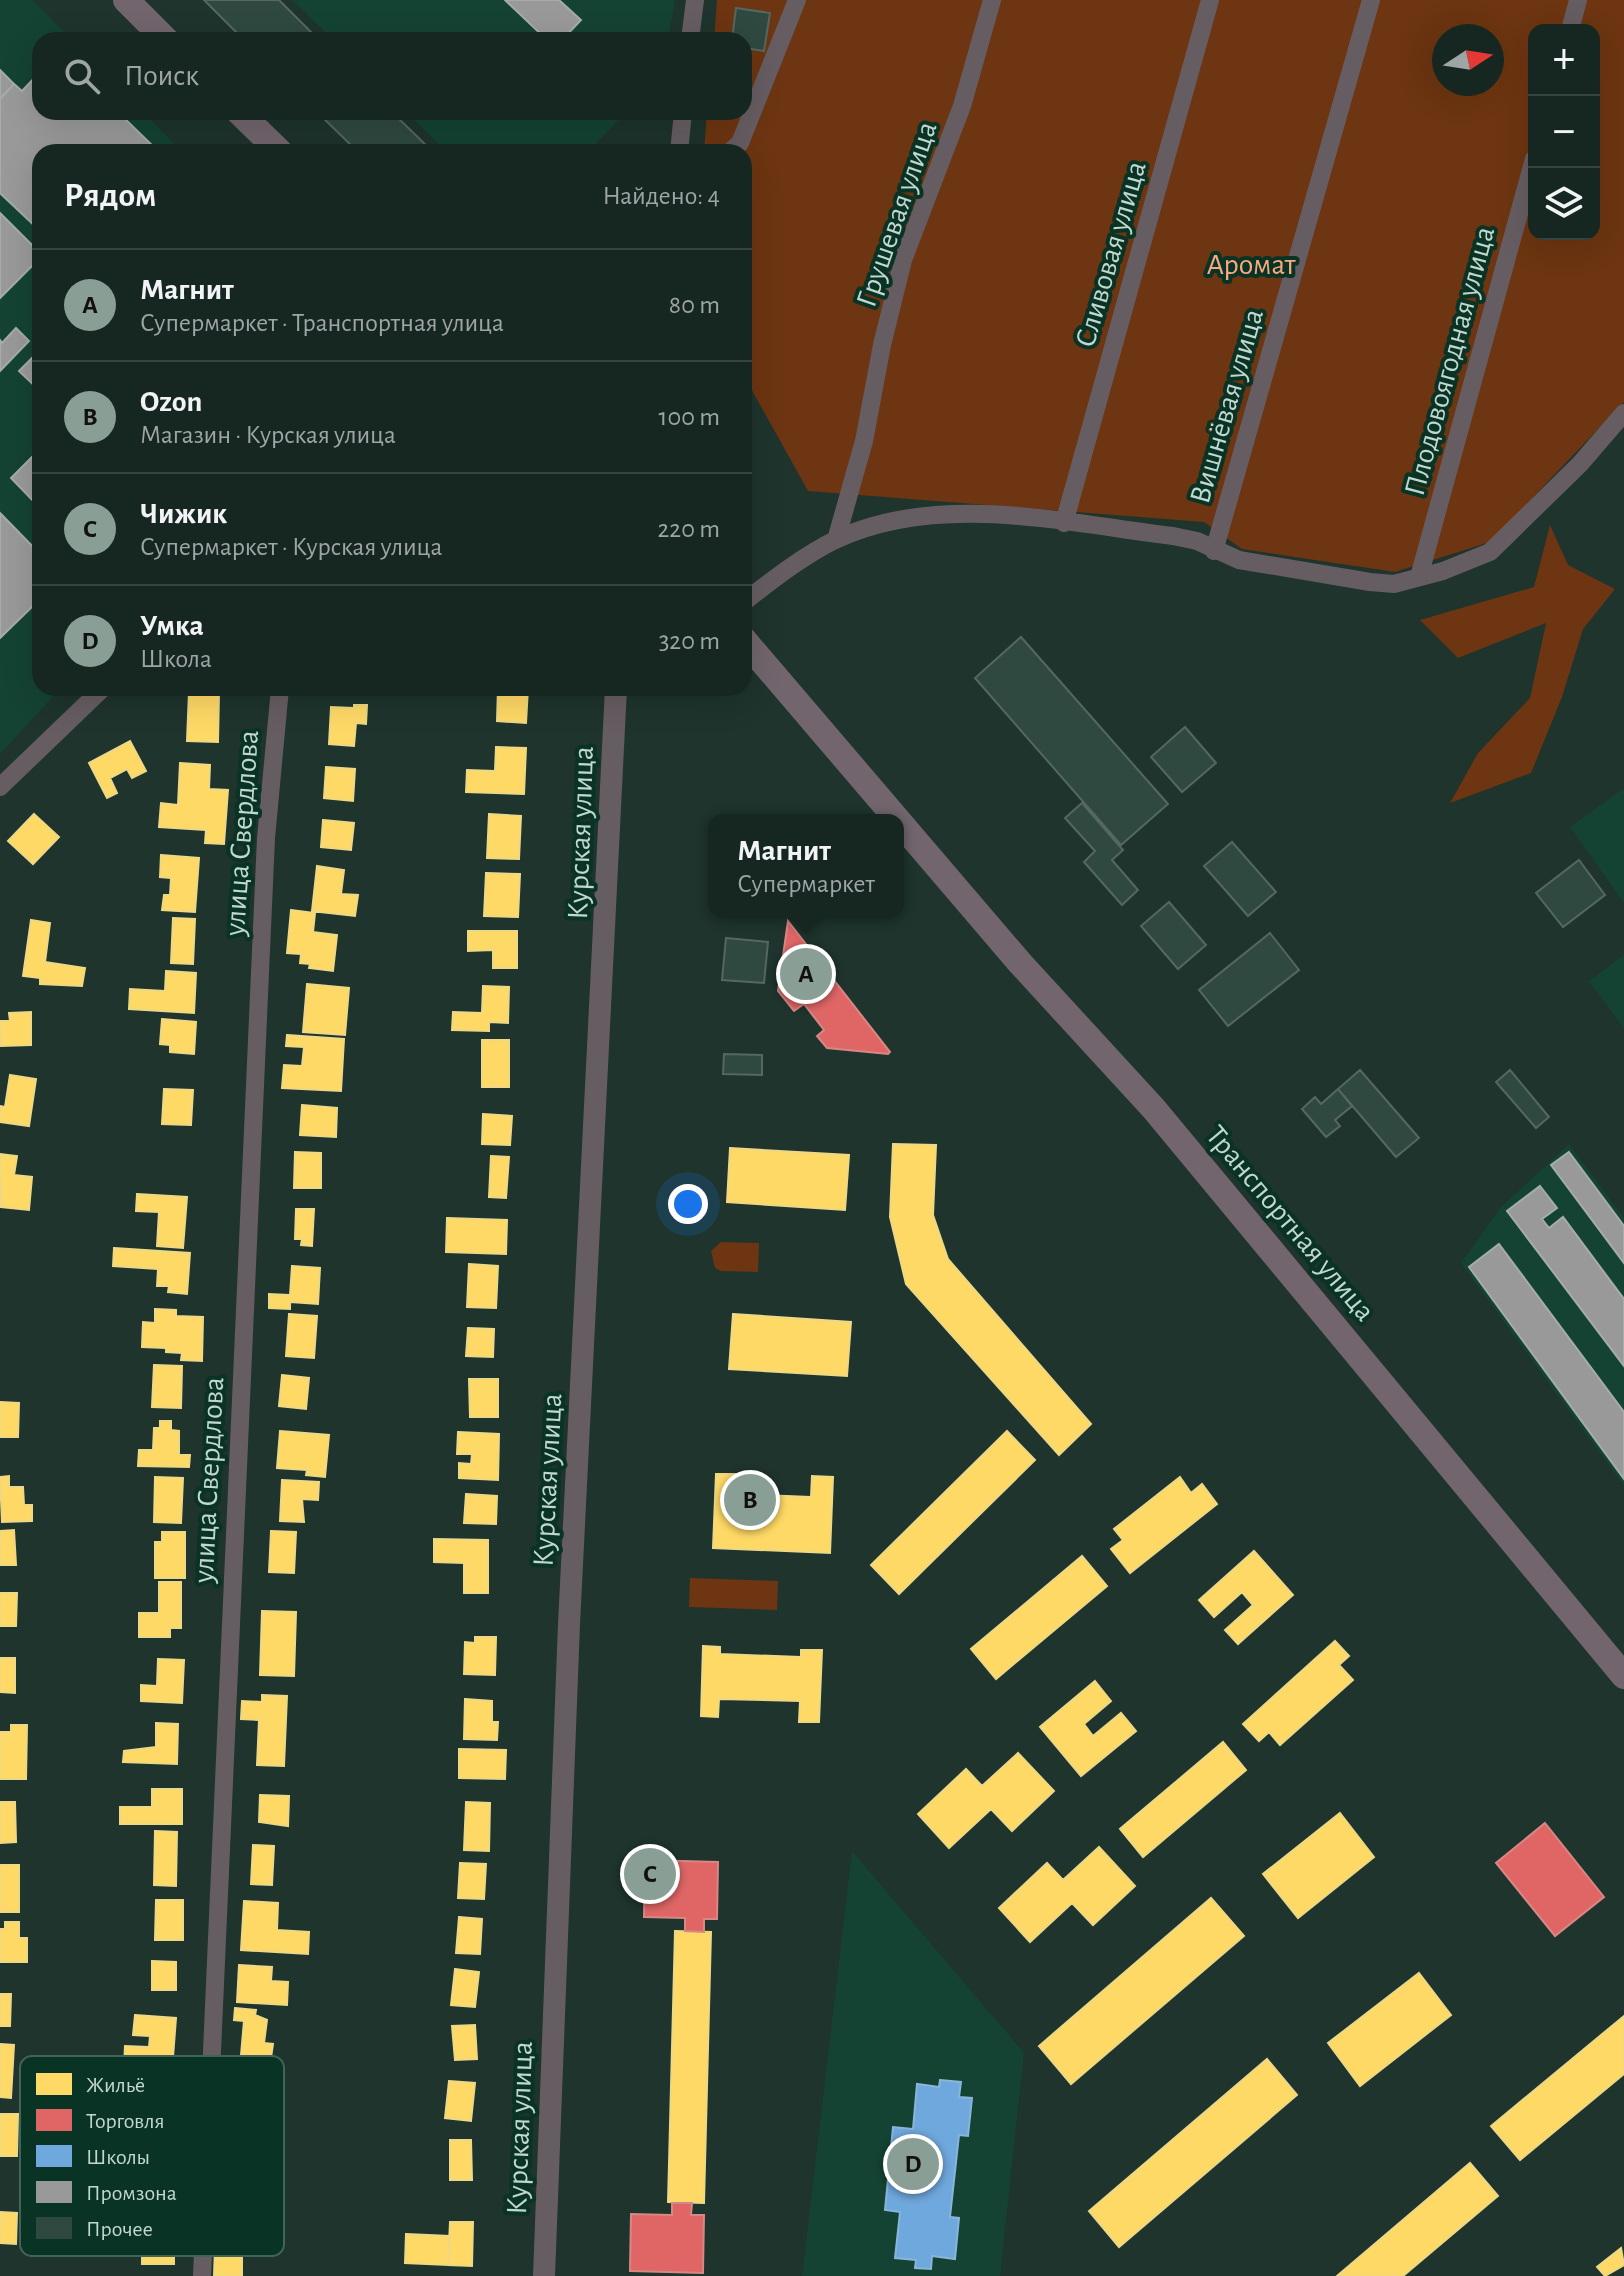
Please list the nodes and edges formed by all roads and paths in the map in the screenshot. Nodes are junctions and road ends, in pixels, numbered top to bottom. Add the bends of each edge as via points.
1 (126, 0) edge
2 (695, 0) edge
3 (797, 0) edge
4 (992, 0) edge
5 (1210, 0) edge
6 (1371, 0) edge
7 (1578, 0) edge
8 (1572, 24) edge
9 (158, 32) edge
10 (691, 32) edge
11 (752, 113) edge
12 (247, 120) edge
13 (682, 120) edge
14 (749, 120) edge
15 (272, 144) edge
16 (680, 144) edge
17 (739, 144) edge
18 (1532, 168) edge
19 (1624, 413) edge
20 (1064, 523) junction
21 (836, 540) junction
22 (1214, 551) junction
23 (1419, 577) junction
24 (752, 596) edge
25 (752, 649) edge
26 (95, 696) edge
27 (279, 696) edge
28 (616, 696) edge
29 (0, 787) edge
30 (893, 814) edge
31 (904, 827) edge
32 (1624, 1676) edge
33 (212, 2056) edge
34 (203, 2256) edge
35 (202, 2276) edge
36 (544, 2276) edge

1 - 9 main road
2 - 10 street
3 - 11 street
4 - 21 street, Грушевая улица via 962,106 903,260 864,441
5 - 20 street, Сливовая улица
6 - 22 street, Вишнёвая улица
7 - 8 street
12 - 15 main road
13 - 16 street
14 - 17 street
18 - 23 street, Плодовоягодная улица
19 - 23 street via 1490,552
20 - 21 street via 970,512 932,514
20 - 22 street via 1197,541
21 - 24 street
22 - 23 street via 1370,582 1394,584
25 - 30 main road, Транспортная улица
26 - 29 street
27 - 33 street, улица Свердлова via 265,854
28 - 36 street, Курская улица via 570,1611
31 - 32 main road, Транспортная улица via 1154,1109
34 - 35 street, улица Свердлова

